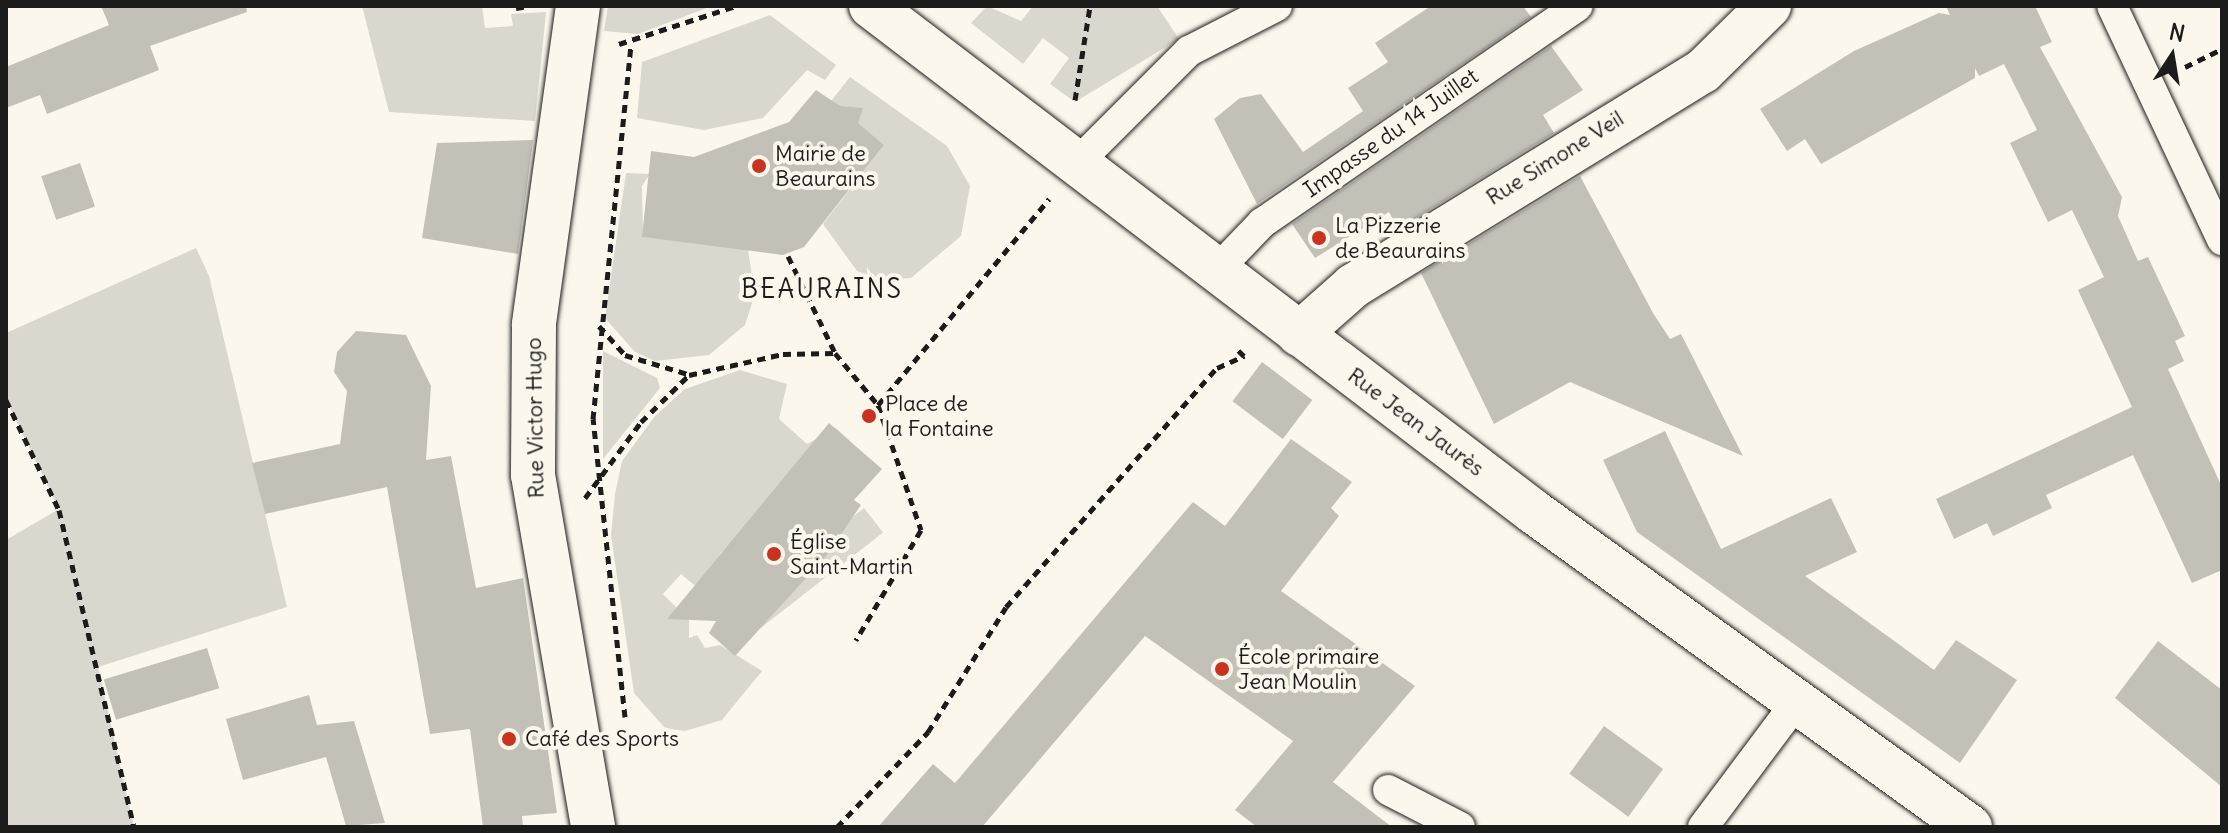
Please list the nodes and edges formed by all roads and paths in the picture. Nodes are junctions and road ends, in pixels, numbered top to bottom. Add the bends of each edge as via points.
1 (529, 6) edge
2 (736, 6) edge
3 (1090, 6) edge
4 (1277, 6) edge
5 (1578, 6) edge
6 (1769, 6) edge
7 (2112, 6) edge
8 (516, 8) edge
9 (871, 9) edge
10 (576, 22) edge
11 (631, 46) junction
12 (1103, 133) junction
13 (1074, 166) junction
14 (2222, 240) edge
15 (788, 256) dead end
16 (1215, 272) junction
17 (598, 325) junction
18 (1299, 334) junction
19 (1234, 346) dead end
20 (835, 353) junction
21 (689, 375) junction
22 (6, 400) edge
23 (878, 405) junction
24 (597, 484) junction
25 (540, 540) junction
26 (856, 640) dead end
27 (1795, 704) junction
28 (625, 722) dead end
29 (1388, 790) dead end
30 (134, 827) edge
31 (593, 827) edge
32 (837, 827) edge
33 (1460, 827) edge
34 (1703, 827) edge
35 (1970, 827) edge

1 - 8 path
2 - 11 path
3 - 12 path via 1075,102
4 - 12 lane via 1189,51
5 - 16 lane, Impasse du 14 Juillet via 1262,223
6 - 18 street, Rue Simone Veil via 1703,71 1353,286
7 - 14 lane
9 - 13 street, Rue Jean Jaurès
10 - 11 path
10 - 25 street, Rue Victor Hugo via 534,325
11 - 17 path
12 - 13 lane
13 - 16 street, Rue Jean Jaurès
13 - 23 path
15 - 20 path
16 - 18 street, Rue Jean Jaurès
17 - 21 path via 625,355
17 - 24 path
18 - 27 street, Rue Jean Jaurès
19 - 32 path via 1244,356 1217,368 1016,595 968,660 928,732
20 - 21 path via 783,354
20 - 23 path
21 - 24 path via 641,422
22 - 30 path via 59,510
23 - 26 path via 921,530
24 - 25 path
24 - 28 path
25 - 31 street, Rue Victor Hugo
27 - 34 lane
27 - 35 street, Rue Jean Jaurès
29 - 33 lane

